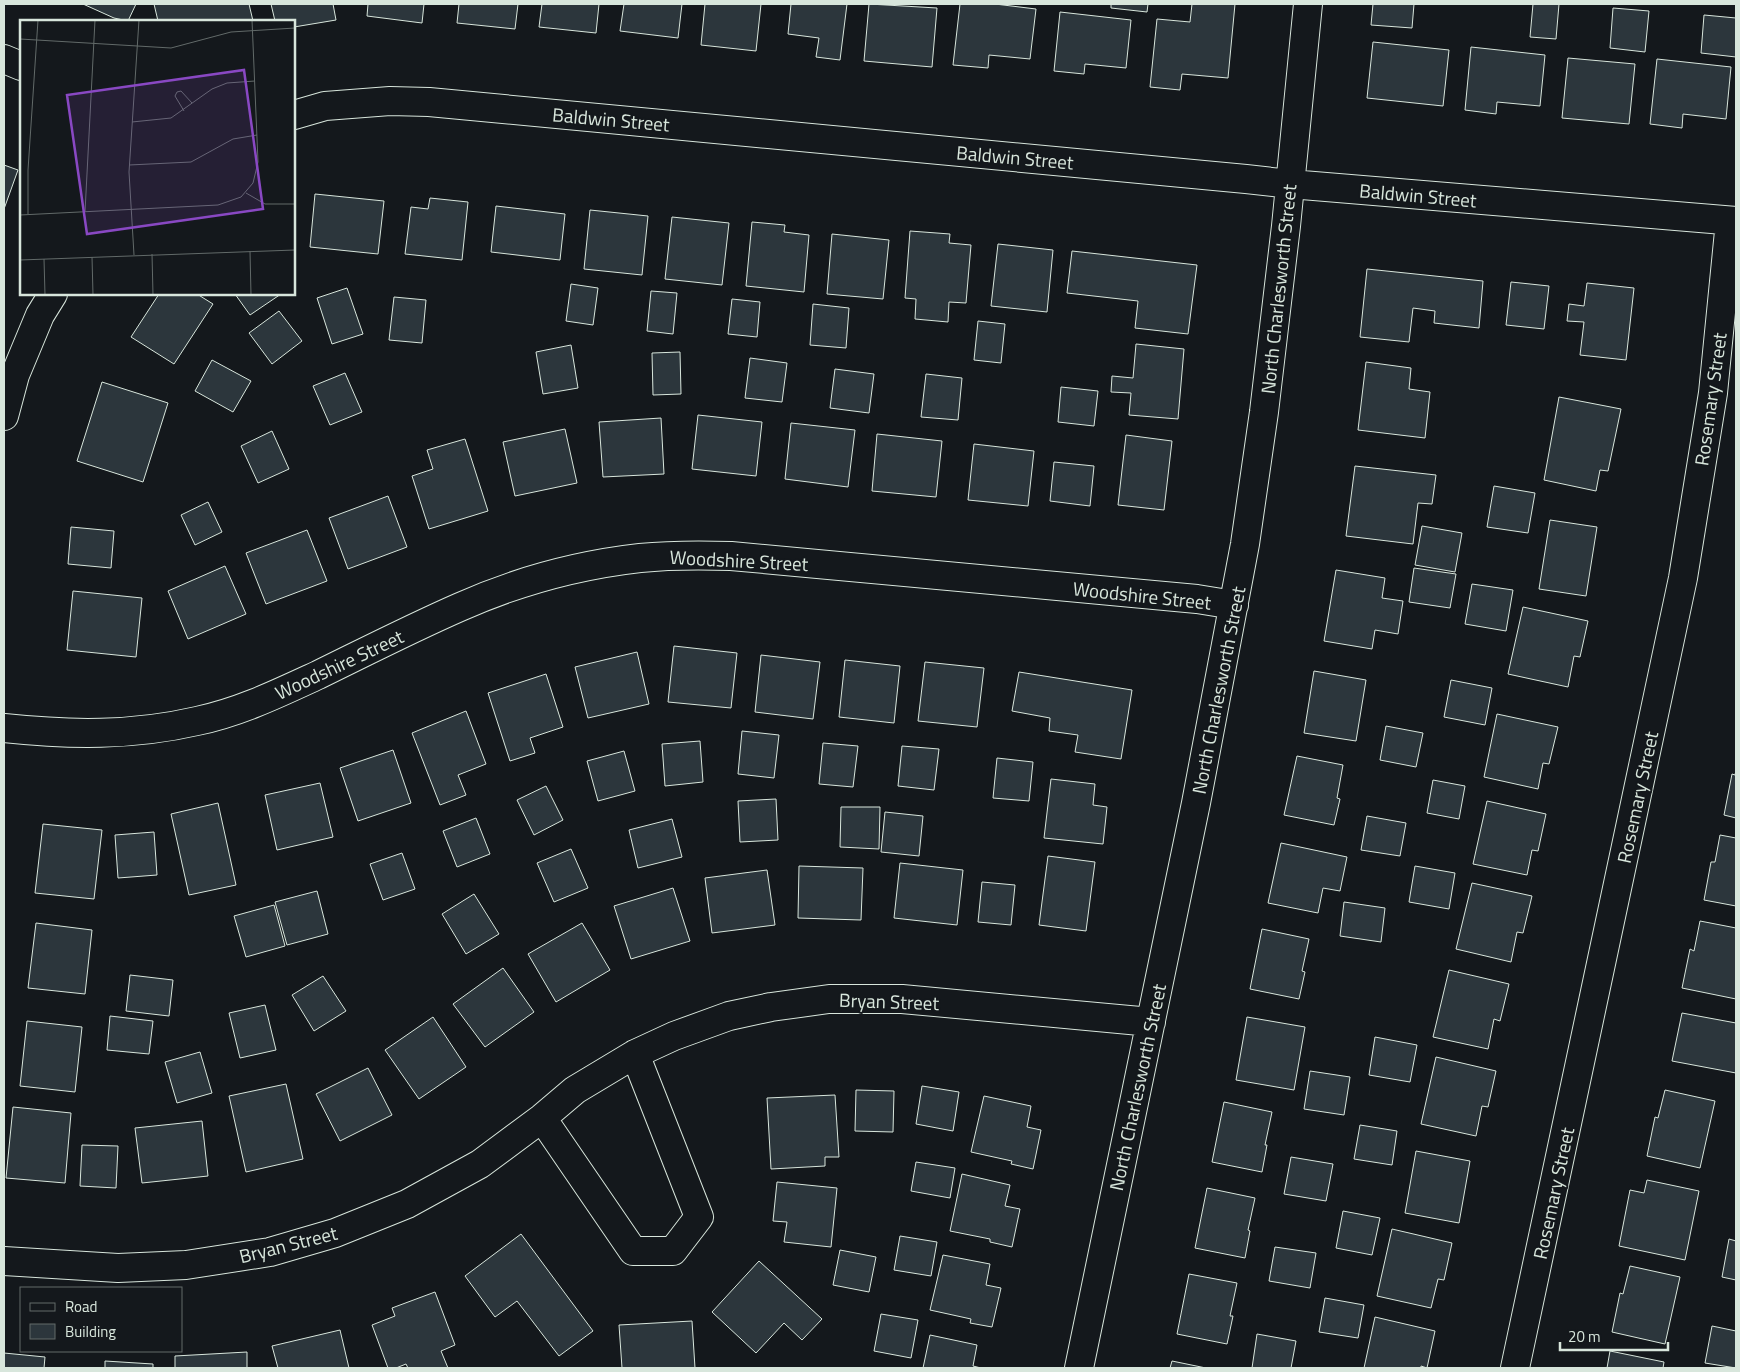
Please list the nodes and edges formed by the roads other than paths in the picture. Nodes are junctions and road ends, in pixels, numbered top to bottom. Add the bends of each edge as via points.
1 (1308, 4) edge
2 (4, 59) edge
3 (20, 66) edge
4 (295, 115) edge
5 (1290, 184) junction
6 (1733, 221) edge
7 (52, 295) edge
8 (4, 416) edge
9 (1234, 605) junction
10 (4, 728) edge
11 (1151, 1022) junction
12 (636, 1054) junction
13 (542, 1118) junction
14 (4, 1261) edge
15 (1080, 1368) edge
16 (1515, 1368) edge

1 - 5 street, North Charlesworth Street
2 - 3 street
4 - 5 street, Baldwin Street via 325,106 429,102
5 - 6 street, Baldwin Street
5 - 9 street, North Charlesworth Street via 1264,412
6 - 16 street, Rosemary Street via 1712,393 1684,578
7 - 8 street via 40,315 15,375
9 - 10 street, Woodshire Street via 731,556 639,558 562,572 503,590 460,607 278,694 198,721 143,731 88,734
9 - 11 street, North Charlesworth Street
11 - 12 street, Bryan Street via 902,999 829,999 729,1016
11 - 15 street, North Charlesworth Street
12 - 13 street, Bryan Street via 575,1090
12 - 13 street via 699,1217 673,1251 633,1251
13 - 14 street, Bryan Street via 480,1164 407,1204 335,1233 270,1252 186,1265 118,1268

